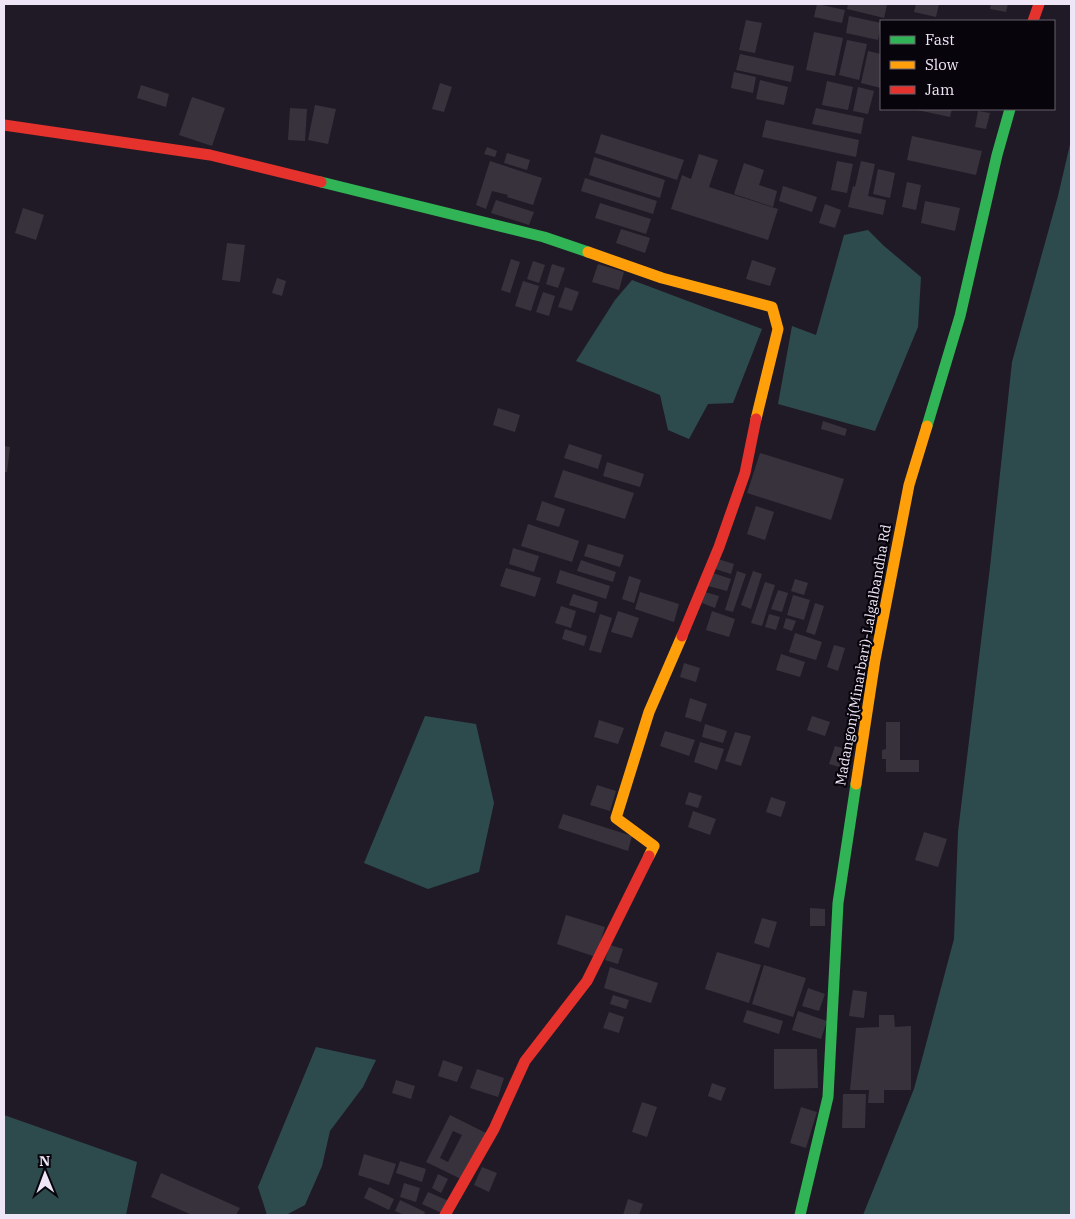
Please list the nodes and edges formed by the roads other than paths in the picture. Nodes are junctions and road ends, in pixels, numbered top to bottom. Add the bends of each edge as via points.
1 (1038, 4) edge
2 (1033, 20) edge
3 (1010, 110) edge
4 (4, 125) edge
5 (445, 1215) edge
6 (800, 1215) edge

1 - 2 street
3 - 6 street, Madangonj(Minarbari)-Lalgalbandha Rd via 960,316 909,484 874,660 838,903 828,1097
4 - 5 street via 210,155 544,237 662,278 772,307 778,329 745,473 719,547 649,712 616,818 654,846 587,981 525,1061 494,1129

